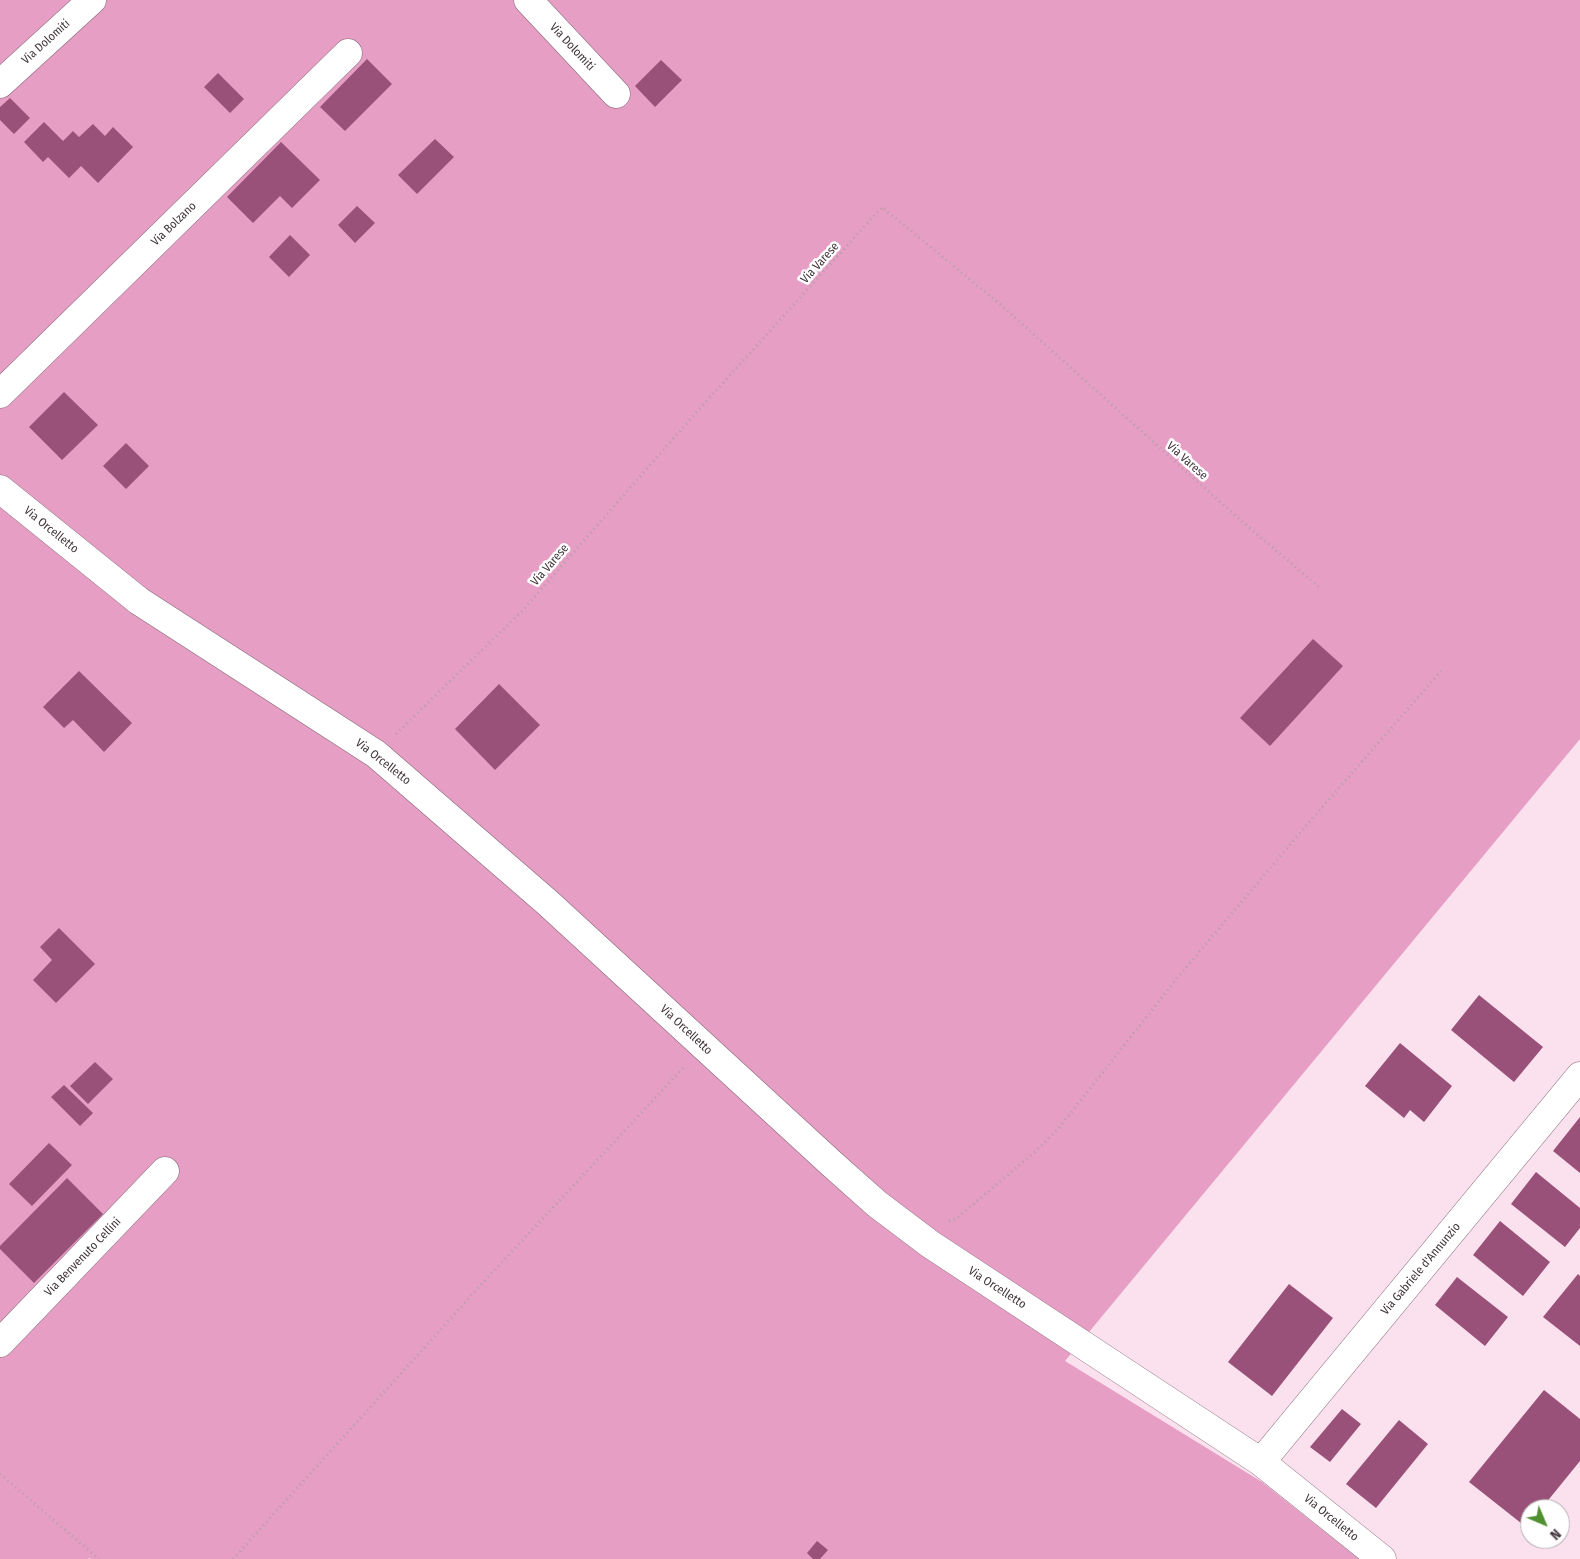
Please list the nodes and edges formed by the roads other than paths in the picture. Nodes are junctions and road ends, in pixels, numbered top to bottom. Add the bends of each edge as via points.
1 (92, 0) edge
2 (528, 0) edge
3 (348, 53) dead end
4 (0, 84) edge
5 (616, 94) dead end
6 (0, 394) edge
7 (0, 489) edge
8 (1580, 1076) edge
9 (165, 1171) dead end
10 (0, 1343) edge
11 (1261, 1462) junction
12 (1382, 1559) edge

1 - 4 street, Via Dolomiti
2 - 5 street, Via Dolomiti
3 - 6 street, Via Bolzano
7 - 11 street, Via Orcelletto via 138,601 376,754 548,903 877,1204 930,1244
8 - 11 street, Via Gabriele d'Annunzio
9 - 10 street, Via Benvenuto Cellini
11 - 12 street, Via Orcelletto

